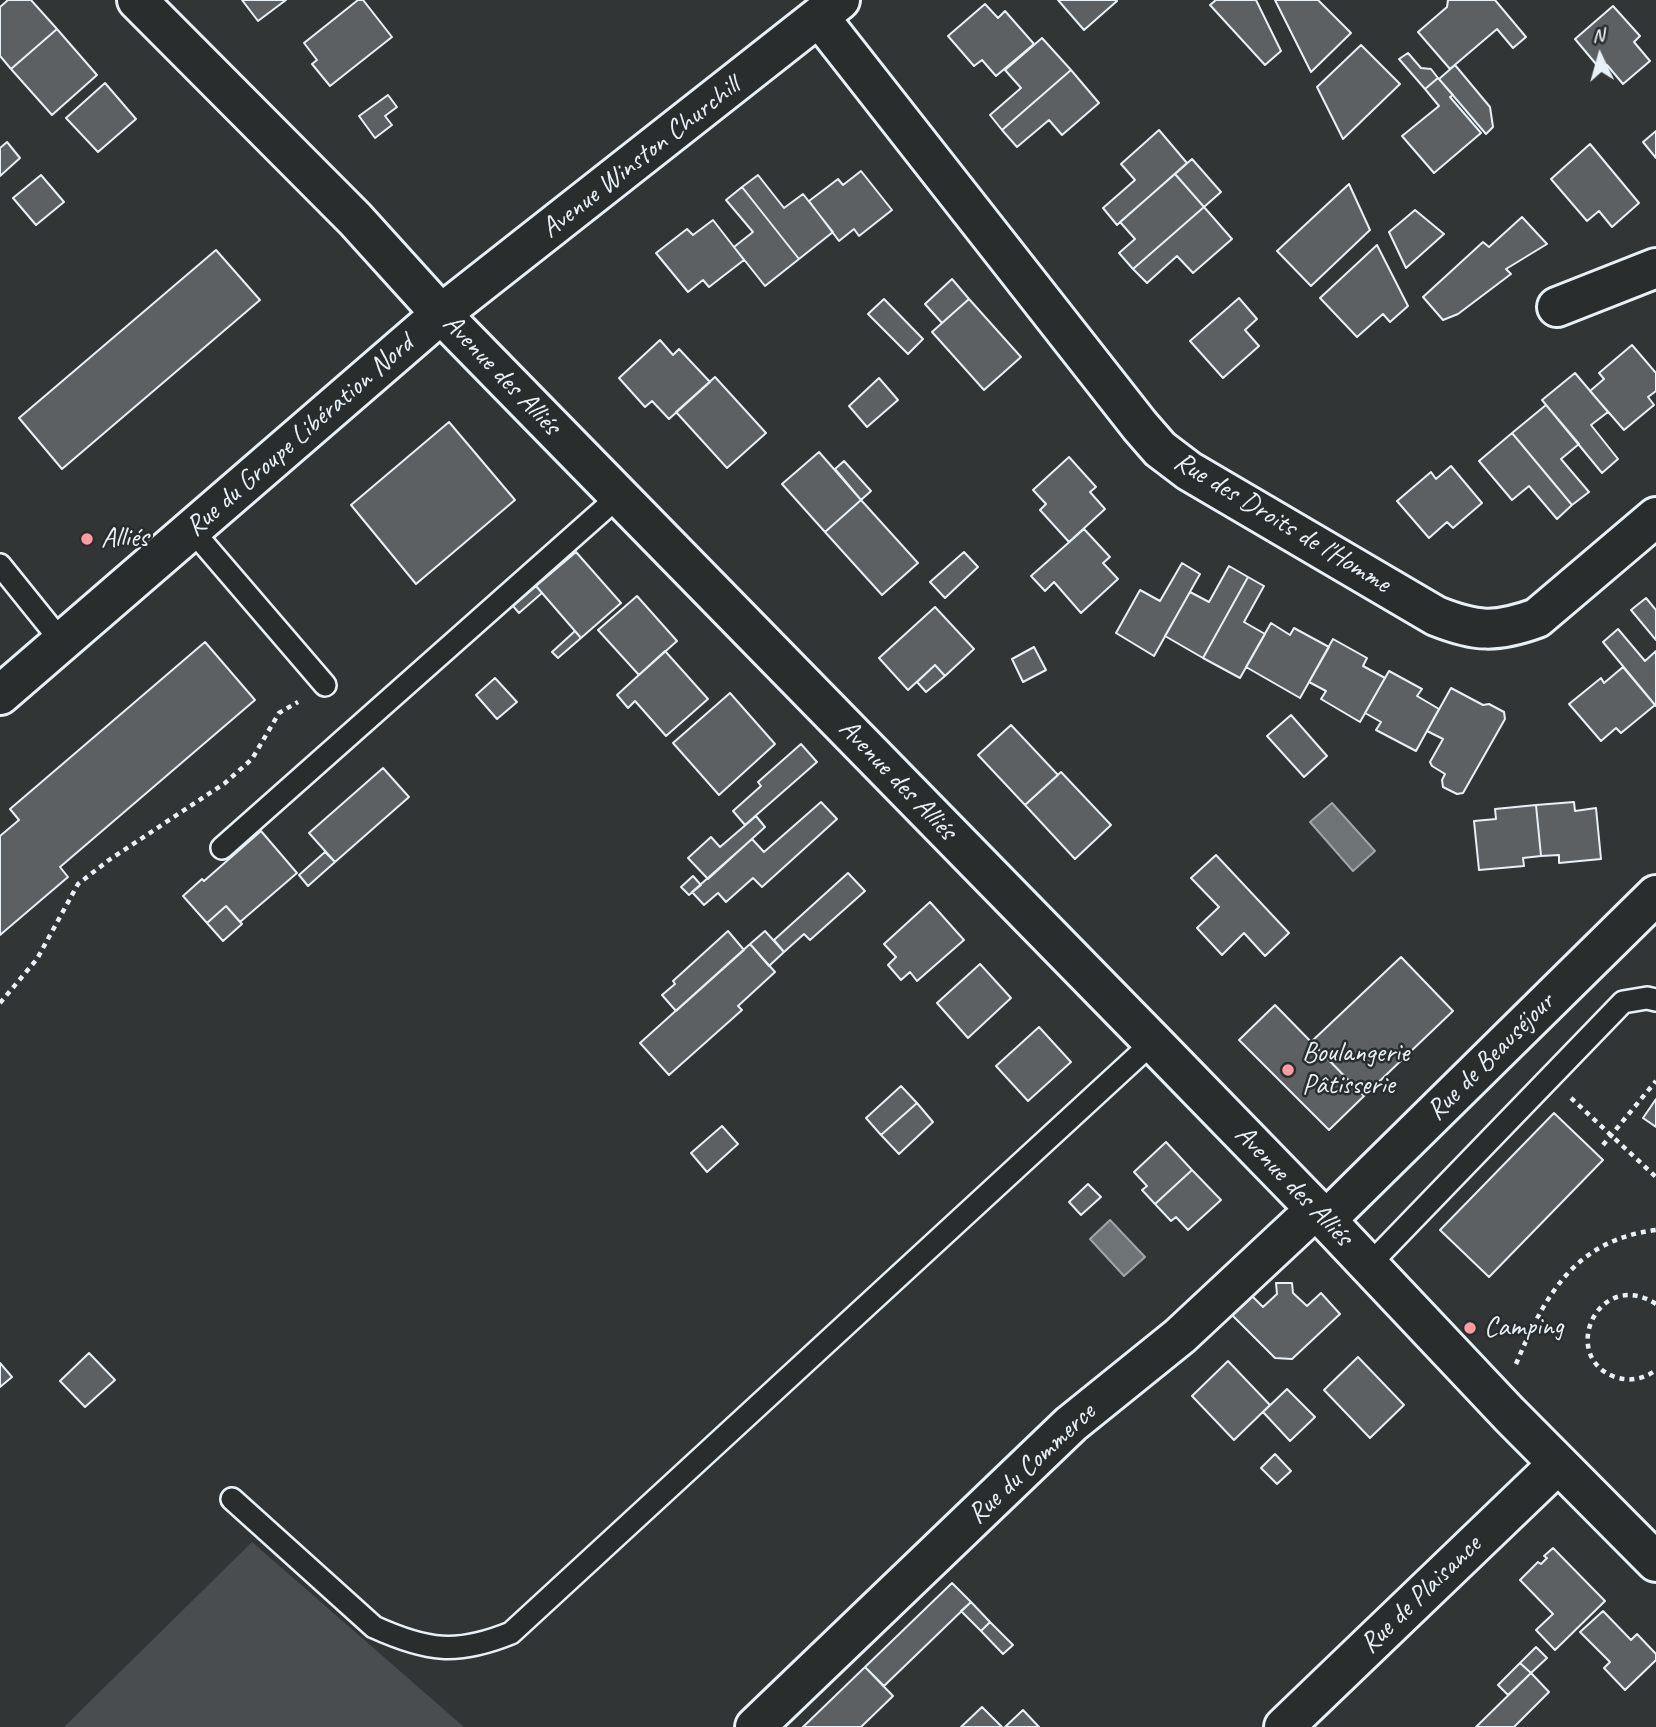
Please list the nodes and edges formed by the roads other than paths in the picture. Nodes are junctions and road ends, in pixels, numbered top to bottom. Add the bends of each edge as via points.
1 (136, 0) edge
2 (831, 5) edge
3 (1656, 268) edge
4 (1557, 307) dead end
5 (441, 314) junction
6 (619, 496) junction
7 (1656, 517) edge
8 (191, 529) junction
9 (0, 565) edge
10 (62, 642) junction
11 (325, 685) road end
12 (0, 695) edge
13 (222, 848) dead end
14 (1656, 895) edge
15 (1656, 1000) edge
16 (1153, 1042) junction
17 (1321, 1215) junction
18 (1369, 1265) junction
19 (1558, 1464) junction
20 (232, 1499) dead end
21 (1656, 1562) edge
22 (755, 1727) edge
23 (1284, 1727) edge

1 - 5 street, Avenue des Alliés via 355,219
2 - 5 street, Avenue Winston Churchill
2 - 7 street, Rue des Droits de l'Homme via 1140,426 1189,471 1436,615 1487,631 1537,618
3 - 4 street
5 - 6 street, Avenue des Alliés
5 - 8 street, Rue du Groupe Libération Nord
6 - 13 lane
6 - 16 street, Avenue des Alliés
8 - 10 street, Rue du Groupe Libération Nord
8 - 11 lane
9 - 10 lane
10 - 12 street, Rue du Groupe Libération Nord
14 - 17 street, Rue de Beauséjour
15 - 18 lane via 1623,1002
16 - 17 street, Avenue des Alliés
16 - 20 lane via 511,1633 457,1649 426,1646 374,1627
17 - 18 street, Avenue des Alliés
17 - 22 street, Rue du Commerce via 1071,1424
18 - 19 street, Avenue des Alliés
19 - 21 street, Avenue des Alliés
19 - 23 street, Rue de Plaisance

